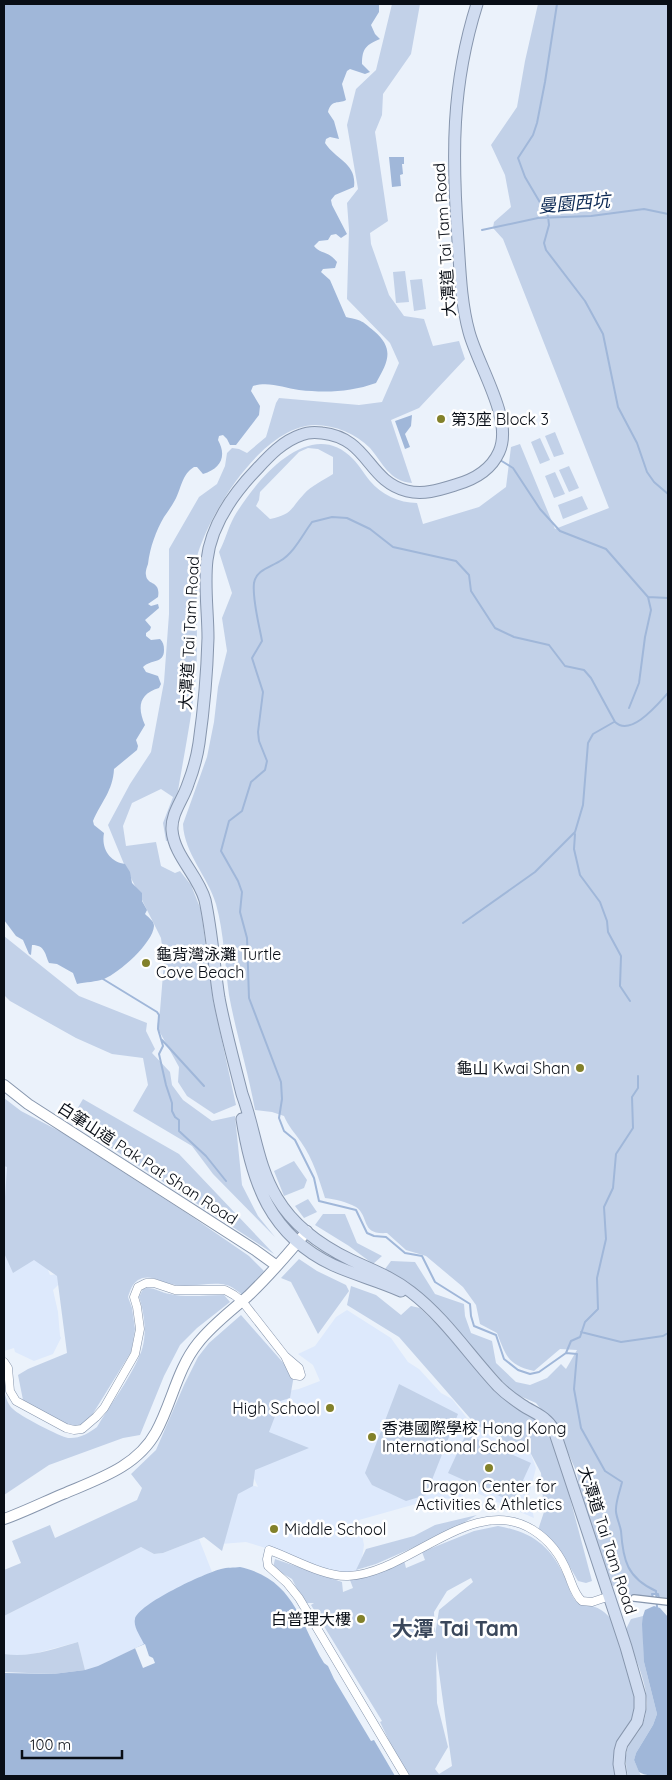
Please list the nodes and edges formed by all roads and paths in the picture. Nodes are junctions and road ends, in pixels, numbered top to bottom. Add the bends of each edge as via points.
1 (477, 4) edge
2 (4, 1085) edge
3 (242, 1094) junction
4 (307, 1232) junction
5 (298, 1242) junction
6 (277, 1266) junction
7 (239, 1304) junction
8 (425, 1304) junction
9 (285, 1356) dead end
10 (4, 1362) edge
11 (4, 1519) edge
12 (610, 1596) junction
13 (634, 1598) dead end
14 (668, 1602) edge
15 (405, 1776) edge
16 (621, 1776) edge

1 - 3 main road, 大潭道 Tai Tam Road via 466,41 457,103 454,181 465,318 501,417 503,434 499,452 490,466 468,481 433,491 412,492 383,479 362,452 346,440 325,434 303,434 280,447 243,485 220,519 208,555 207,660 200,736 190,778 172,829 175,843 204,896 220,1005
2 - 6 street, 白筆山道 Pak Pat Shan Road via 28,1104
3 - 4 main road, 大潭道 Tai Tam Road via 270,1186 283,1207
3 - 5 main road, 大潭道 Tai Tam Road via 240,1106 244,1133 258,1186 274,1216
4 - 5 street
4 - 8 main road, 大潭道 Tai Tam Road via 341,1255 394,1280
5 - 6 street
5 - 8 main road, 大潭道 Tai Tam Road via 331,1264 397,1289
6 - 7 street
7 - 9 street
7 - 10 street via 225,1290 184,1291 150,1282 141,1284 134,1297 140,1329 135,1354 102,1410 79,1430 64,1427 16,1400 10,1391 8,1366
7 - 11 street via 200,1340 184,1364 159,1426 140,1454 114,1472
8 - 12 main road, 大潭道 Tai Tam Road via 501,1389 540,1414 552,1426
12 - 15 street via 592,1602 582,1601 552,1546 533,1530 509,1521 489,1521 466,1527 378,1568 350,1576 308,1566 269,1550 268,1566 299,1598
12 - 16 main road, 大潭道 Tai Tam Road via 641,1700 637,1722 620,1751 618,1764
13 - 14 street

